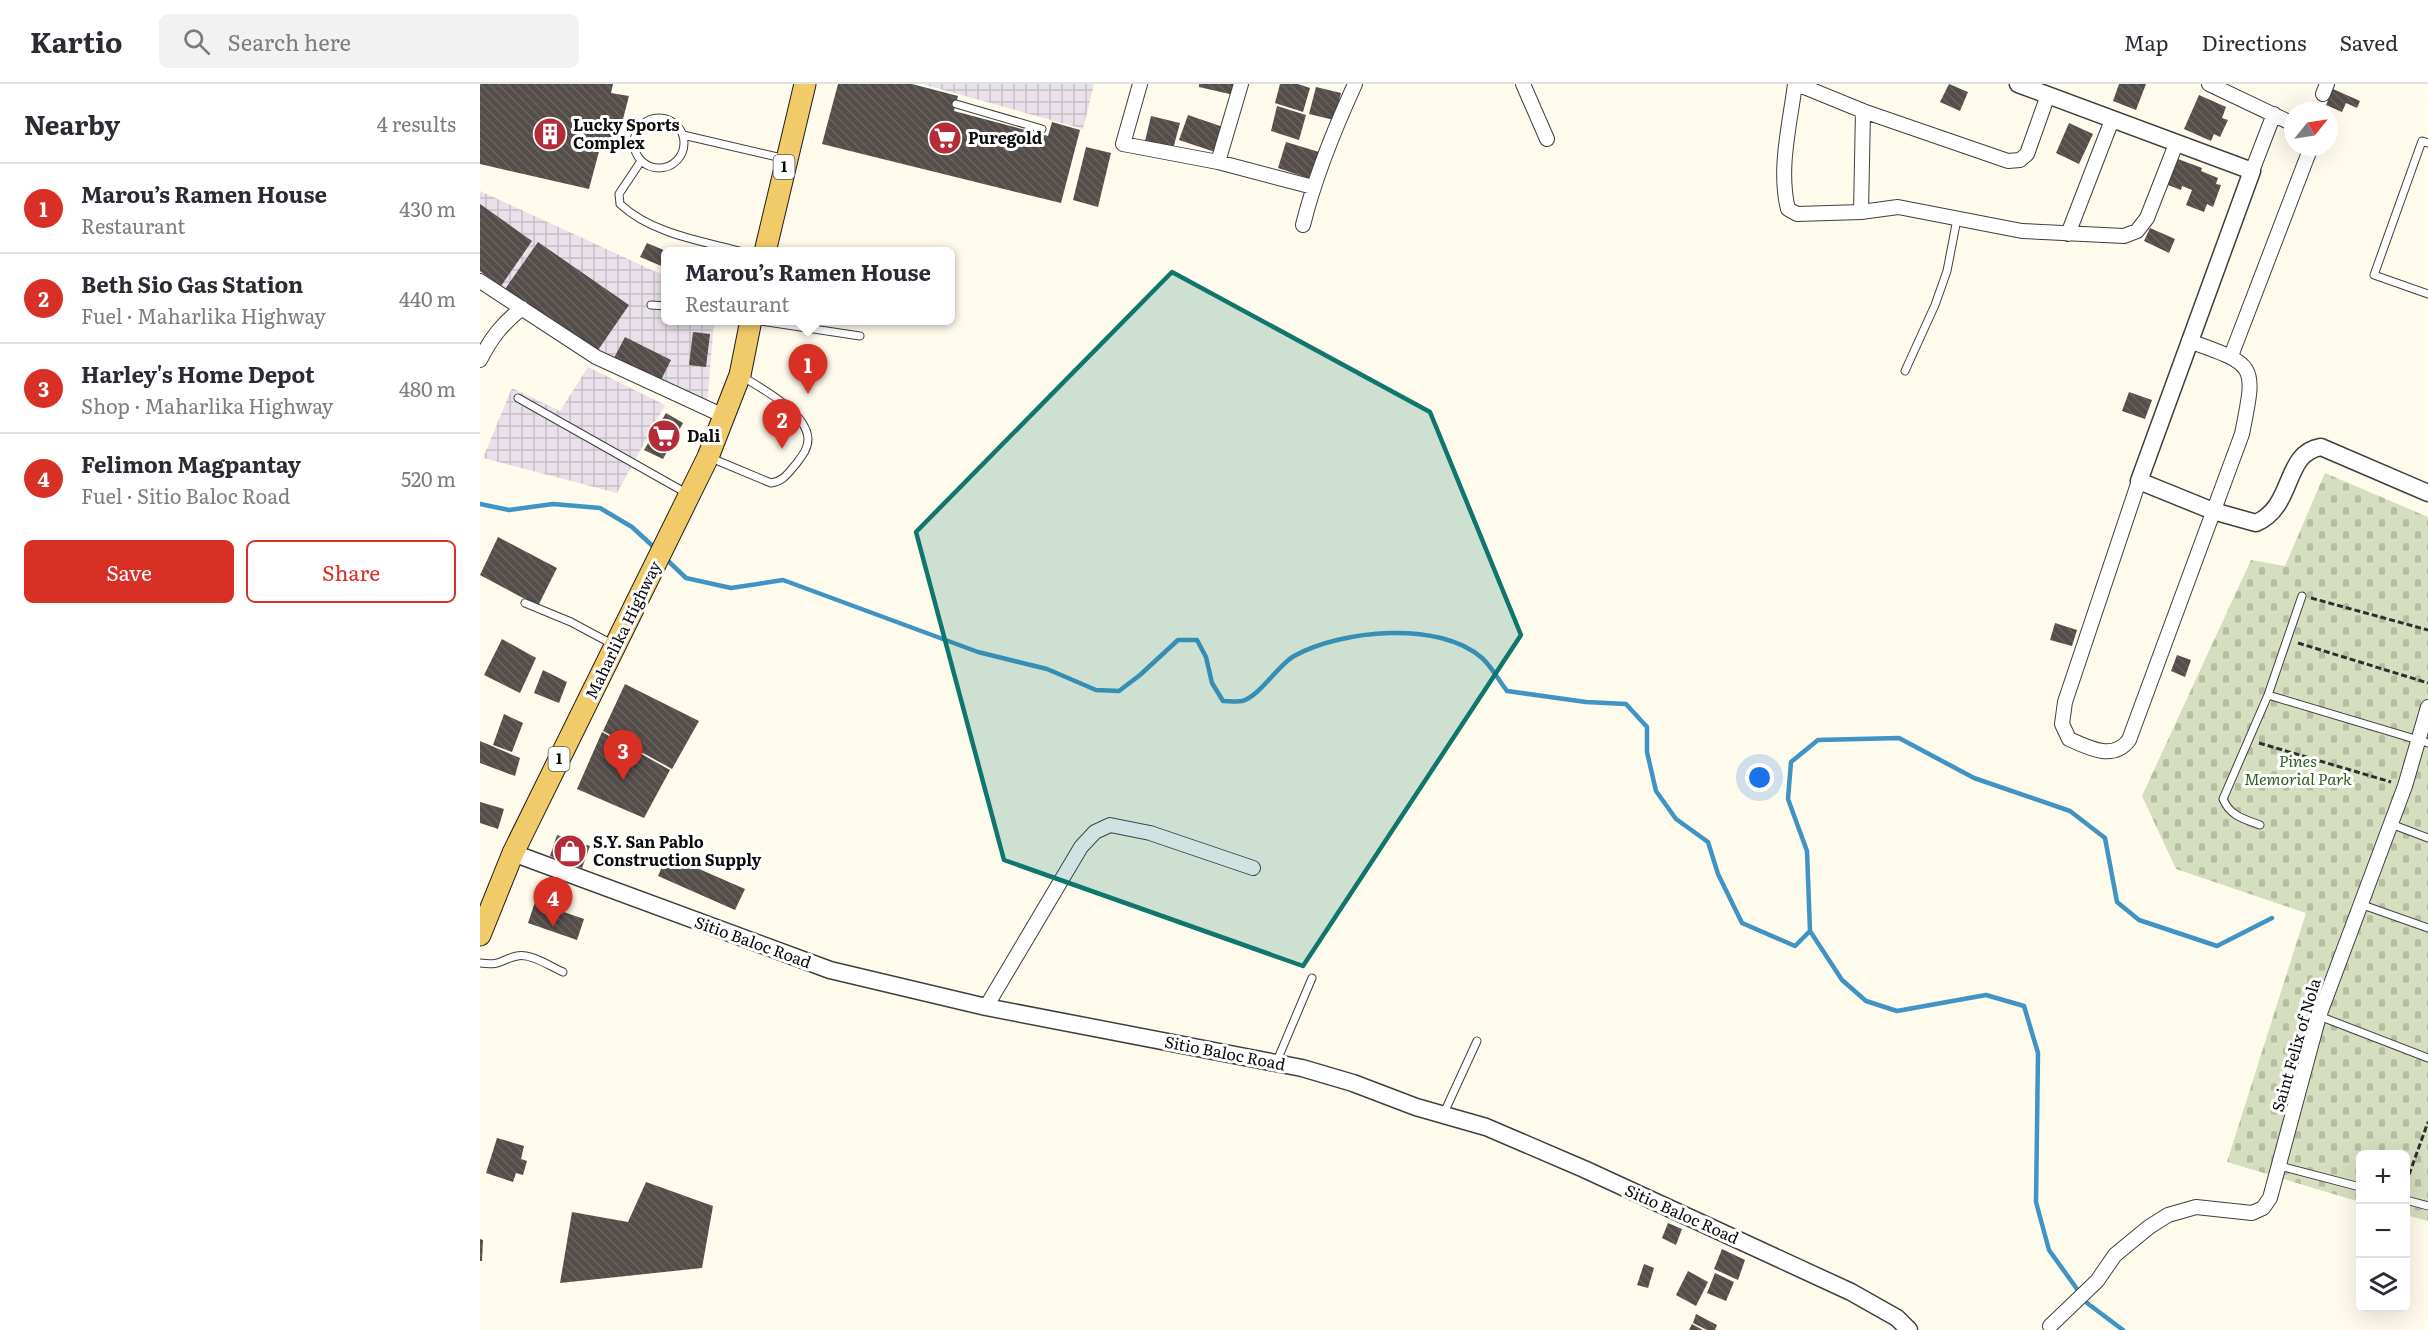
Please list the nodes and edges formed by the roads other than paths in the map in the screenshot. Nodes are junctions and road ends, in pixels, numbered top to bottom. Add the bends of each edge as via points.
1 (803, 84) edge
2 (1140, 84) edge
3 (1241, 84) edge
4 (1355, 84) edge
5 (1523, 84) edge
6 (1796, 84) edge
7 (2018, 84) edge
8 (2209, 84) edge
9 (2048, 95) junction
10 (956, 104) dead end
11 (1863, 111) junction
12 (2274, 114) junction
13 (2284, 119) edge
14 (2112, 120) junction
15 (1042, 129) dead end
16 (683, 135) junction
17 (1547, 139) dead end
18 (2428, 143) edge
19 (2176, 144) junction
20 (2308, 156) edge
21 (786, 159) junction
22 (641, 160) junction
23 (1218, 162) junction
24 (2252, 171) junction
25 (1313, 187) junction
26 (1861, 212) junction
27 (1957, 219) junction
28 (1303, 225) dead end
29 (2068, 234) junction
30 (723, 247) edge
31 (766, 247) edge
32 (480, 281) edge
33 (2428, 294) edge
34 (651, 304) dead end
35 (661, 305) edge
36 (522, 308) junction
37 (752, 325) edge
38 (782, 325) edge
39 (860, 336) dead end
40 (2189, 341) junction
41 (2231, 356) junction
42 (480, 360) edge
43 (1905, 371) dead end
44 (740, 375) junction
45 (518, 398) dead end
46 (726, 417) junction
47 (708, 457) junction
48 (2139, 482) junction
49 (2428, 493) edge
50 (690, 495) junction
51 (2214, 511) junction
52 (2302, 596) road end
53 (525, 603) dead end
54 (615, 645) junction
55 (2268, 695) junction
56 (2428, 707) edge
57 (2424, 742) edge
58 (2391, 824) junction
59 (2260, 825) dead end
60 (2428, 838) edge
61 (513, 853) junction
62 (1254, 868) dead end
63 (2359, 904) junction
64 (2428, 928) edge
65 (480, 935) edge
66 (480, 963) edge
67 (563, 972) dead end
68 (1312, 978) dead end
69 (986, 1007) junction
70 (2319, 1016) junction
71 (1477, 1041) dead end
72 (2428, 1058) edge
73 (1276, 1063) junction
74 (1443, 1115) junction
75 (2280, 1166) junction
76 (2356, 1186) edge
77 (2410, 1201) edge
78 (2428, 1206) edge
79 (2047, 1329) edge
80 (1909, 1330) edge

1 - 21 main road, 1
2 - 23 street via 1123,144
3 - 23 street
4 - 25 street
5 - 17 street
6 - 11 street
6 - 26 street via 1785,155 1784,195 1788,209 1797,214
7 - 9 street
8 - 12 street
9 - 11 street via 2027,154 2020,160 2008,161
9 - 14 street
10 - 15 lane
11 - 26 street
12 - 13 street
12 - 24 street
14 - 19 street
14 - 29 street
16 - 21 lane
16 - 22 lane via 684,148 678,160 666,167 653,167
16 - 22 lane via 676,124 665,118 652,118 634,136 634,149
18 - 33 lane via 2422,141 2374,275
19 - 24 street
19 - 29 street via 2147,219 2138,231 2124,236
20 - 41 street
21 - 31 main road, 1
22 - 30 lane via 619,194 620,204 631,214 680,236
23 - 25 street
24 - 40 street
25 - 28 street
26 - 27 street via 1898,207
27 - 29 street via 2022,231
27 - 43 lane via 1947,271
32 - 36 street
34 - 35 lane
36 - 42 street via 502,324
36 - 46 street via 596,357
37 - 44 main road, Maharlika Highway / 1
38 - 39 lane
40 - 41 street
40 - 48 street
41 - 51 street via 2246,368 2251,392 2242,434
44 - 46 main road, Maharlika Highway / 1
44 - 47 lane via 778,398 805,427 805,452 784,479 771,483
45 - 50 lane
46 - 47 main road, Maharlika Highway / 1
47 - 50 main road, Maharlika Highway / 1
48 - 51 street
48 - 51 street via 2065,702 2065,732 2069,739 2086,747 2108,753 2123,749 2129,740
49 - 51 street via 2321,447 2309,449 2300,457 2279,504 2268,518 2256,523
50 - 54 main road, Maharlika Highway / 1
52 - 55 lane
53 - 54 lane
54 - 61 main road, Maharlika Highway / 1
55 - 57 lane
55 - 59 lane via 2223,799 2227,809
56 - 57 street, Saint Felix of Nola
57 - 58 street, Saint Felix of Nola
58 - 60 lane
58 - 63 street, Saint Felix of Nola
61 - 65 main road, Maharlika Highway / 1
61 - 69 street, Sitio Baloc Road via 830,970
62 - 69 street via 1150,832 1110,825 1095,832 1081,847
63 - 64 lane
63 - 70 street, Saint Felix of Nola
66 - 67 lane via 496,966 518,956 528,957
68 - 73 lane
69 - 73 street, Sitio Baloc Road
70 - 72 lane
70 - 75 street, Saint Felix of Nola
71 - 74 lane
73 - 74 street, Sitio Baloc Road via 1353,1083
74 - 80 street, Sitio Baloc Road via 1486,1127 1799,1266 1897,1318
75 - 76 lane
75 - 79 street, Saint Felix of Nola via 2263,1208 2252,1213 2196,1207 2168,1215 2149,1227 2115,1255 2097,1281
77 - 78 lane

